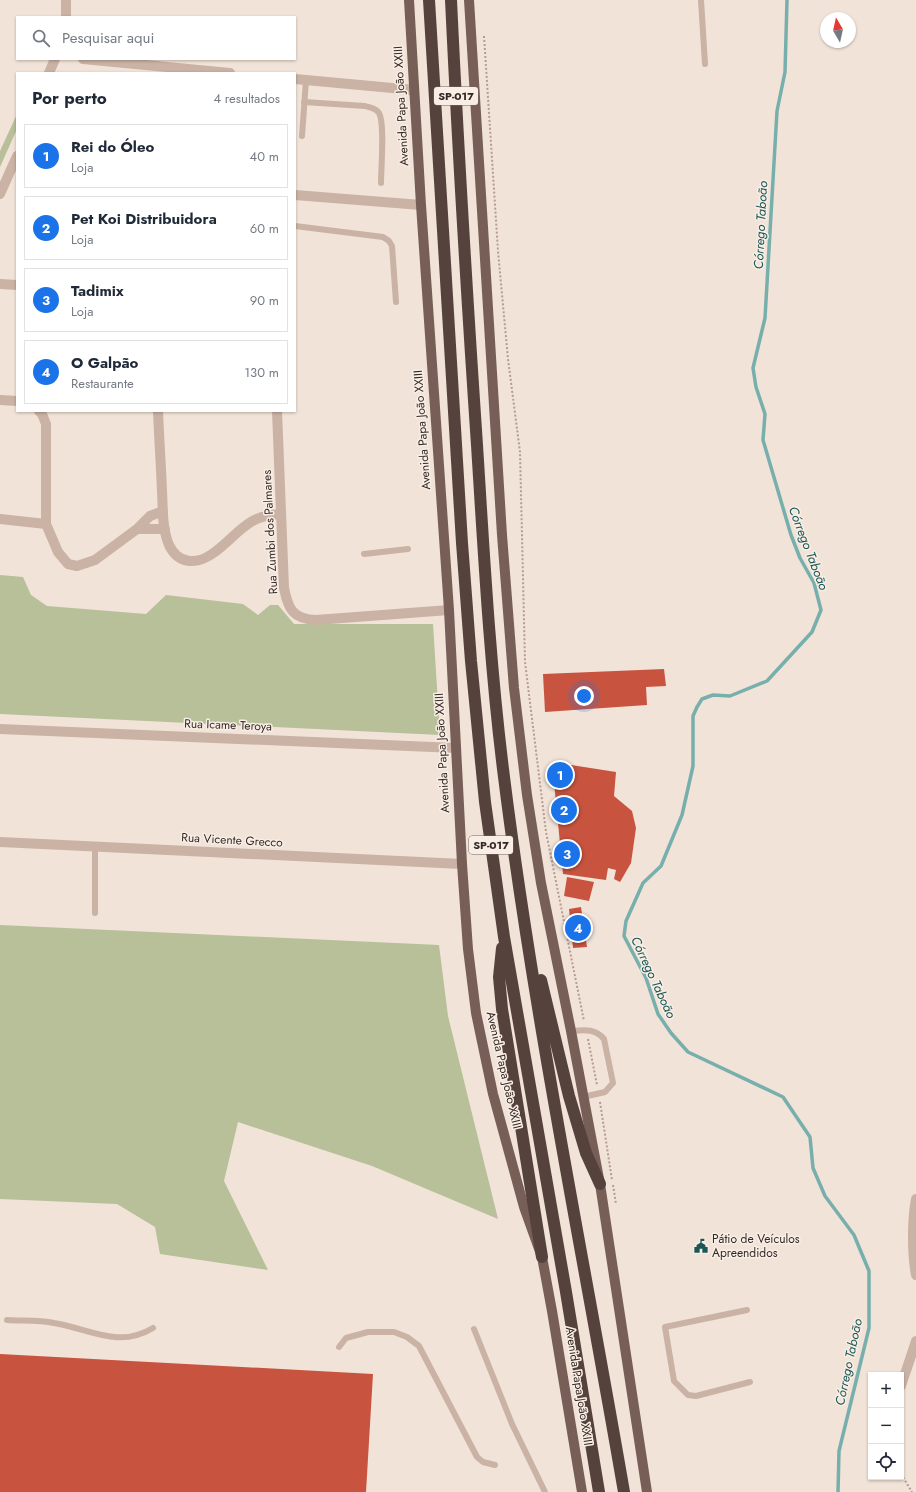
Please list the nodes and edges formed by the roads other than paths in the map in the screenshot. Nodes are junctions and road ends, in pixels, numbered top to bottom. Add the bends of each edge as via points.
1 (66, 0) edge
2 (409, 0) edge
3 (429, 0) edge
4 (451, 0) edge
5 (469, 0) edge
6 (701, 0) edge
7 (66, 16) edge
8 (55, 60) edge
9 (94, 60) edge
10 (705, 64) dead end
11 (50, 72) edge
12 (220, 72) edge
13 (296, 79) edge
14 (306, 80) junction
15 (414, 90) junction
16 (304, 102) junction
17 (302, 136) dead end
18 (14, 169) edge
19 (381, 183) dead end
20 (0, 194) edge
21 (296, 194) edge
22 (421, 205) junction
23 (296, 226) edge
24 (0, 284) edge
25 (16, 285) edge
26 (396, 302) dead end
27 (0, 400) edge
28 (16, 401) edge
29 (40, 412) edge
30 (158, 412) edge
31 (277, 412) edge
32 (163, 510) junction
33 (281, 514) junction
34 (0, 519) edge
35 (46, 524) junction
36 (137, 528) junction
37 (165, 529) junction
38 (408, 550) dead end
39 (364, 554) dead end
40 (449, 610) junction
41 (0, 729) edge
42 (456, 748) junction
43 (0, 842) edge
44 (95, 846) junction
45 (462, 864) junction
46 (95, 913) dead end
47 (526, 936) junction
48 (504, 937) junction
49 (571, 1031) junction
50 (584, 1097) junction
51 (600, 1184) junction
52 (916, 1199) edge
53 (542, 1257) junction
54 (916, 1275) edge
55 (747, 1310) dead end
56 (8, 1320) dead end
57 (153, 1328) dead end
58 (474, 1330) dead end
59 (916, 1341) edge
60 (339, 1347) dead end
61 (904, 1377) edge
62 (750, 1382) dead end
63 (495, 1465) dead end
64 (545, 1492) edge
65 (582, 1492) edge
66 (599, 1492) edge
67 (624, 1492) edge
68 (647, 1492) edge

1 - 7 street
2 - 15 main road, Avenida Papa João XXIII
3 - 48 highway, Avenida Papa João XXIII / SP-017 via 471,661 485,802
4 - 47 highway, SP-017 via 460,192 495,698
5 - 49 main road via 514,688 541,883
6 - 10 lane
8 - 11 street
9 - 12 street
13 - 14 street
14 - 15 street
14 - 16 lane
15 - 22 main road, Avenida Papa João XXIII
16 - 17 lane
16 - 19 lane via 365,106 379,112 382,125
18 - 20 street
21 - 22 street
22 - 40 main road, Avenida Papa João XXIII
23 - 26 lane via 383,237 389,241 392,246
24 - 25 street
27 - 28 street
29 - 35 street via 46,424
30 - 32 street
31 - 33 street, Rua Zumbi dos Palmares
32 - 36 street via 150,516
32 - 37 street
33 - 37 street via 256,518 211,555 194,562 185,561 173,552
33 - 40 street, Rua Zumbi dos Palmares via 284,588 288,607 298,615 316,620
34 - 35 street
35 - 36 street via 62,559 77,566 95,560
36 - 37 street
38 - 39 lane
40 - 42 main road, Avenida Papa João XXIII
41 - 42 street, Rua Icame Teroya
42 - 45 main road, Avenida Papa João XXIII
43 - 44 street, Rua Vicente Grecco
44 - 45 street, Rua Vicente Grecco
44 - 46 lane
45 - 53 main road, Avenida Papa João XXIII via 468,949 484,1056 524,1207
47 - 51 highway via 544,992 569,1096 586,1153
47 - 67 highway, SP-017
48 - 53 highway via 499,977 502,1008
48 - 66 highway, Avenida Papa João XXIII / SP-017
49 - 50 main road
49 - 50 lane via 586,1030 599,1033 604,1039 613,1083 605,1092
50 - 51 main road
51 - 68 main road
52 - 54 street
53 - 65 main road, Avenida Papa João XXIII
55 - 62 lane via 665,1327 674,1381 688,1395 696,1396
56 - 57 lane via 53,1322 93,1334 122,1338 141,1335
58 - 64 lane via 512,1424
59 - 61 street
60 - 63 lane via 346,1338 368,1332 394,1332 419,1346 477,1457 483,1462

